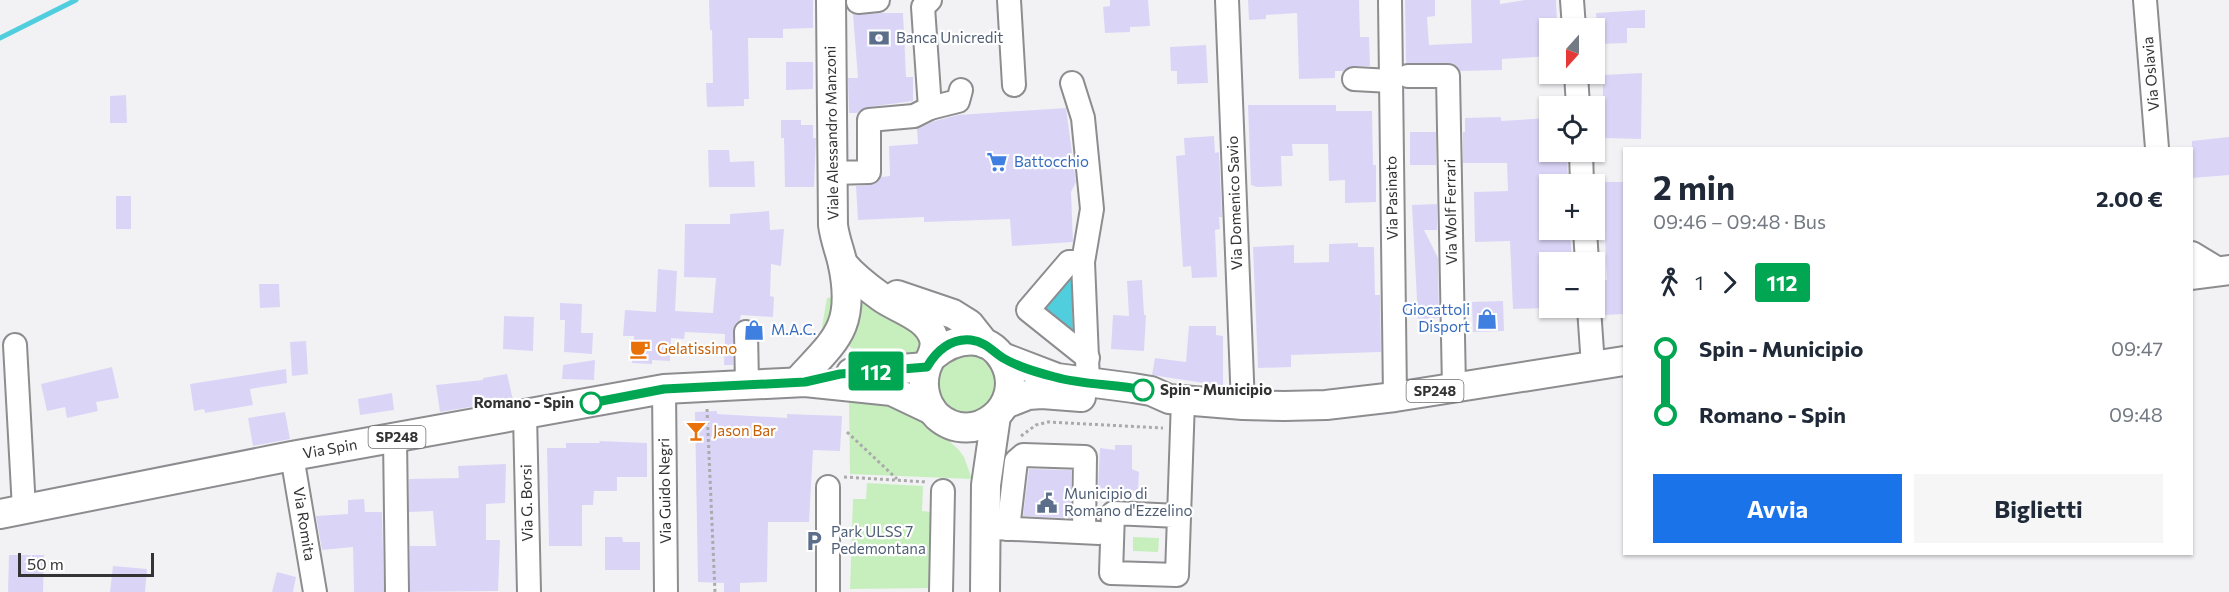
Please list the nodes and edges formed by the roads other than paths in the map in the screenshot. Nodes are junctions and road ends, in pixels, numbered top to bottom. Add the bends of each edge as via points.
1 (930, 0) edge
2 (1009, 0) edge
3 (1227, 0) edge
4 (1390, 0) edge
5 (1572, 0) edge
6 (2145, 0) edge
7 (855, 1) edge
8 (1573, 18) edge
9 (1354, 79) dead end
10 (1400, 79) junction
11 (1072, 83) dead end
12 (1014, 85) dead end
13 (961, 90) dead end
14 (930, 108) junction
15 (2157, 147) edge
16 (832, 173) junction
17 (2193, 254) edge
18 (1083, 262) junction
19 (843, 264) junction
20 (2225, 271) edge
21 (2193, 275) edge
22 (872, 290) junction
23 (1590, 318) edge
24 (746, 333) dead end
25 (15, 345) dead end
26 (993, 350) junction
27 (930, 361) junction
28 (1623, 361) edge
29 (1593, 366) junction
30 (1088, 370) junction
31 (801, 382) junction
32 (747, 384) junction
33 (1454, 388) junction
34 (664, 389) junction
35 (1395, 397) junction
36 (1176, 399) junction
37 (1244, 405) junction
38 (1001, 410) junction
39 (525, 415) junction
40 (941, 417) junction
41 (395, 437) junction
42 (292, 456) junction
43 (986, 480) junction
44 (834, 482) road end
45 (936, 486) road end
46 (12, 511) edge
47 (1179, 516) junction
48 (1084, 522) junction
49 (1113, 523) junction
50 (997, 528) junction
51 (315, 592) edge
52 (397, 592) edge
53 (529, 592) edge
54 (666, 592) edge
55 (828, 592) edge
56 (941, 592) edge
57 (985, 592) edge

1 - 14 street via 923,7
2 - 12 street
3 - 37 street, Via Domenico Savio
4 - 10 street, Via Pasinato
5 - 8 street
6 - 15 street, Via Oslavia
7 - 16 main road, Viale Alessandro Manzoni
9 - 10 street
10 - 33 street, Via Wolf Ferrari via 1448,76
10 - 35 street, Via Pasinato
11 - 18 street via 1083,118 1092,209
13 - 14 street via 958,101
14 - 16 street via 914,116 869,120 868,172
16 - 19 main road, Viale Alessandro Manzoni via 833,225
17 - 20 street
18 - 30 street
18 - 30 street via 1069,262 1028,310
19 - 22 main road
19 - 31 main road, Viale Alessandro Manzoni via 847,302 841,330
20 - 21 main road
22 - 26 main road via 904,296 953,314 969,324
22 - 27 main road via 928,328 934,339
23 - 29 street
24 - 32 street
25 - 46 street
26 - 27 main road, Via Spin / SP248 via 970,340 957,341
26 - 30 main road, SP248 via 1057,378
26 - 38 main road via 1008,368 1010,380 1010,393
27 - 31 main road, Via Spin / SP248
27 - 40 main road via 923,382 925,396
28 - 29 main road, SP248
29 - 33 main road, SP248
30 - 36 main road, SP248
31 - 32 main road, Via Spin / SP248
31 - 40 main road, Via Spin / SP248 via 892,391
32 - 34 main road, Via Spin / SP248
33 - 35 main road, SP248
34 - 39 main road, Via Spin / SP248
34 - 54 street, Via Guido Negri
35 - 37 main road, SP248 via 1326,405
36 - 37 main road, SP248
36 - 38 main road, SP248 via 1149,402 1042,394 1028,395
36 - 47 street via 1182,429
38 - 40 main road, Via Spin / SP248 via 986,423 974,427 962,427
38 - 43 main road
39 - 41 main road, Via Spin / SP248
39 - 53 street, Via G. Borsi
40 - 43 main road via 975,458
41 - 42 main road, Via Spin / SP248
41 - 52 street
42 - 46 main road, Via Spin / SP248
42 - 51 street, Via Romita
43 - 50 main road
44 - 55 street
45 - 56 street
47 - 49 street
47 - 49 street via 1177,575 1112,573
48 - 49 street
48 - 50 street
48 - 50 street via 1085,457 1023,455 1016,461
50 - 57 main road

